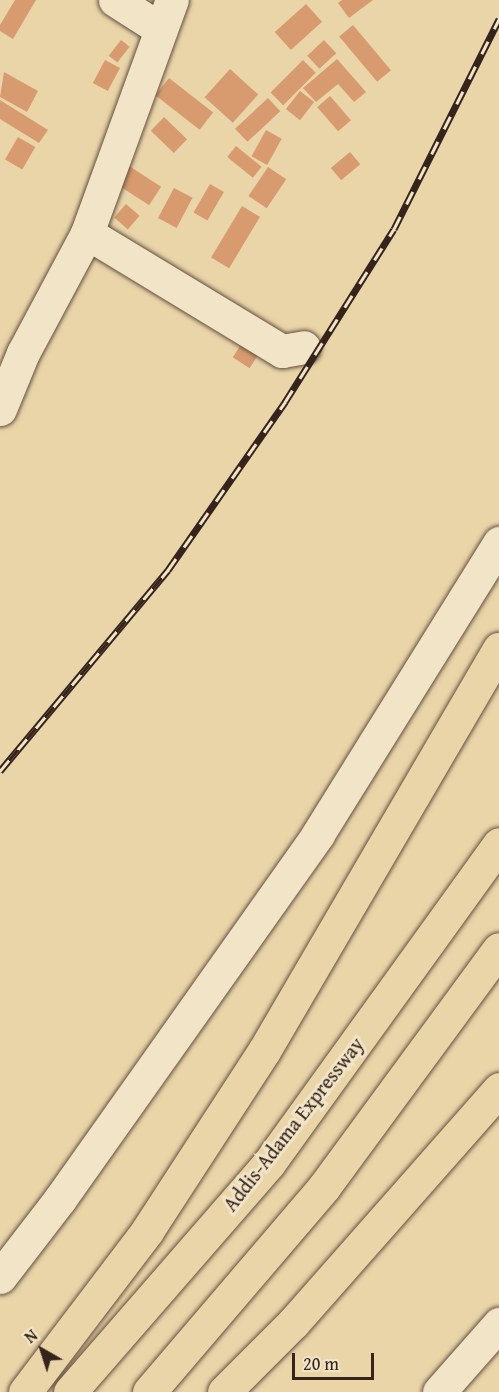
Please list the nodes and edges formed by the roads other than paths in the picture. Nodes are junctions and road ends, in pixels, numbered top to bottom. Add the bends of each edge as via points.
1 (115, 0) edge
2 (165, 14) edge
3 (87, 233) junction
4 (304, 346) dead end
5 (0, 409) edge
6 (499, 543) edge
7 (499, 649) edge
8 (499, 844) edge
9 (499, 949) edge
10 (499, 1089) edge
11 (0, 1277) edge
12 (499, 1324) edge
13 (25, 1392) edge
14 (70, 1392) edge
15 (149, 1392) edge
16 (224, 1392) edge
17 (439, 1392) edge

1 - 2 street
2 - 3 street
3 - 4 street via 282,351
3 - 5 street via 23,353
6 - 11 street via 318,834 60,1199
7 - 13 highway via 264,1051 147,1231
8 - 14 highway, Addis-Adama Expressway via 269,1163
9 - 15 highway via 324,1187
10 - 16 highway via 294,1323
12 - 17 street

